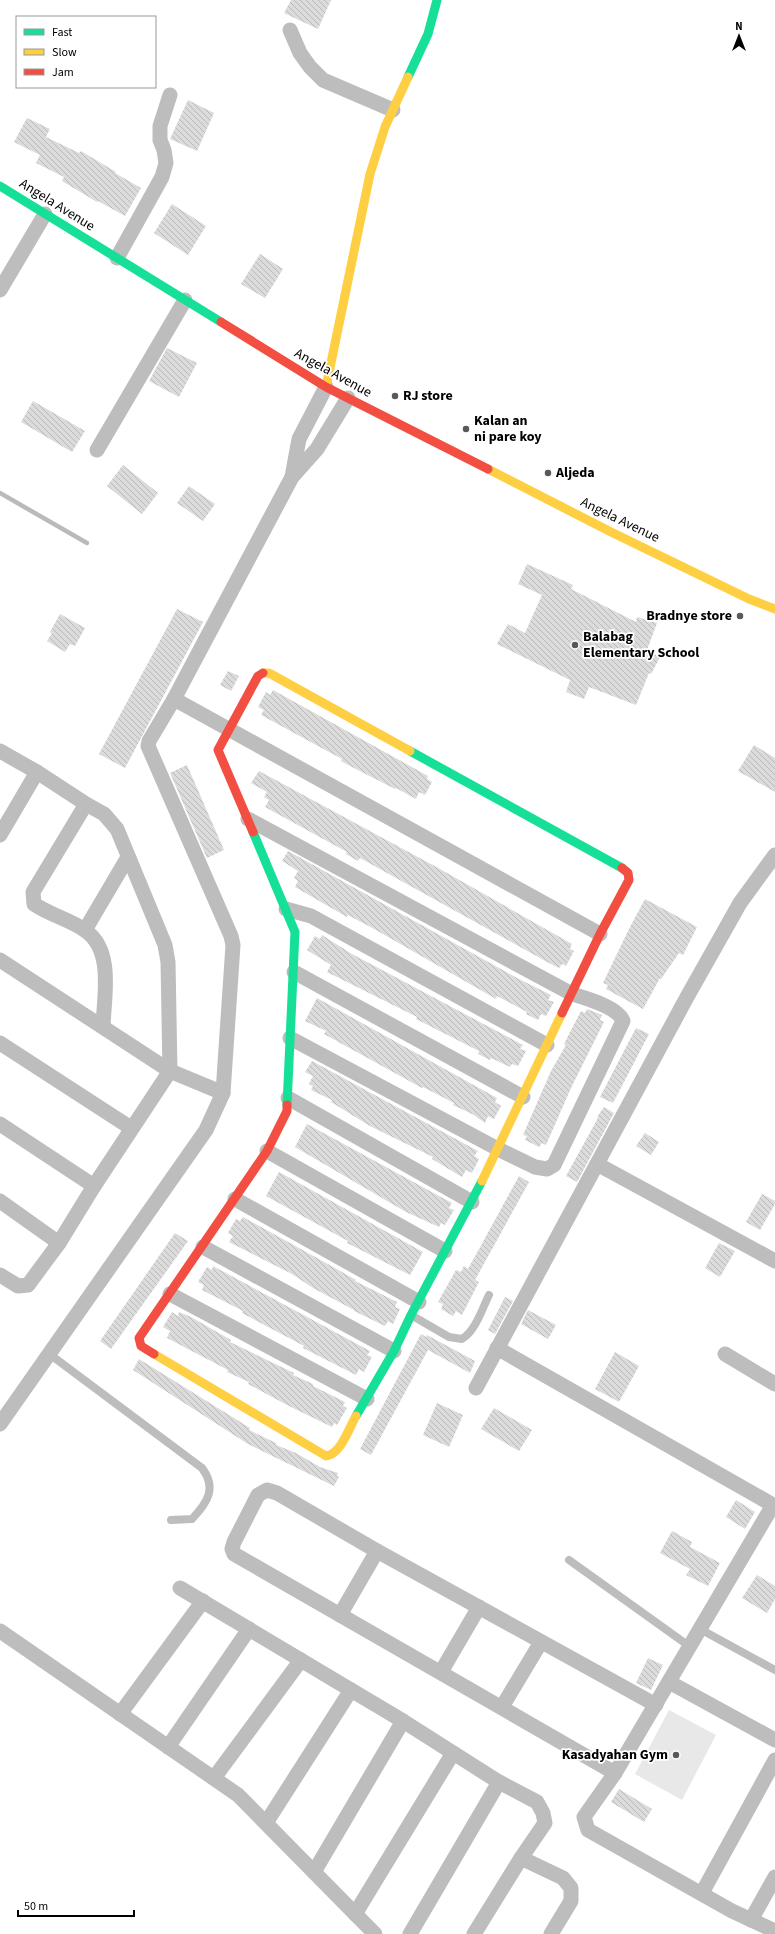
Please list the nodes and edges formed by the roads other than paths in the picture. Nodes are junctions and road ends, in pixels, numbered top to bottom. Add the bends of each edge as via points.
1 (437, 0) edge
2 (290, 30) dead end
3 (170, 95) dead end
4 (393, 110) junction
5 (0, 186) edge
6 (45, 214) junction
7 (117, 258) junction
8 (0, 290) edge
9 (185, 300) junction
10 (326, 387) junction
11 (348, 398) junction
12 (97, 450) dead end
13 (292, 477) junction
14 (775, 609) edge
15 (174, 699) junction
16 (230, 730) junction
17 (0, 751) edge
18 (37, 772) junction
19 (86, 804) junction
20 (248, 819) junction
21 (0, 835) edge
22 (775, 855) edge
23 (128, 857) junction
24 (286, 909) junction
25 (85, 930) junction
26 (600, 934) junction
27 (0, 960) edge
28 (294, 972) junction
29 (572, 994) junction
30 (103, 1026) junction
31 (290, 1038) junction
32 (0, 1043) edge
33 (547, 1045) junction
34 (170, 1071) junction
35 (223, 1093) junction
36 (523, 1096) junction
37 (288, 1098) junction
38 (0, 1124) edge
39 (131, 1128) junction
40 (498, 1150) junction
41 (267, 1151) junction
42 (596, 1164) junction
43 (94, 1186) junction
44 (235, 1199) junction
45 (0, 1201) edge
46 (472, 1202) junction
47 (59, 1243) junction
48 (202, 1247) junction
49 (445, 1250) junction
50 (775, 1261) edge
51 (0, 1275) edge
52 (170, 1294) junction
53 (489, 1295) dead end
54 (415, 1309) junction
55 (497, 1348) junction
56 (394, 1351) junction
57 (48, 1353) junction
58 (725, 1354) dead end
59 (775, 1384) edge
60 (476, 1388) dead end
61 (367, 1399) junction
62 (0, 1424) edge
63 (171, 1520) dead end
64 (377, 1551) junction
65 (569, 1560) dead end
66 (180, 1588) dead end
67 (203, 1601) junction
68 (479, 1607) junction
69 (340, 1614) junction
70 (249, 1629) junction
71 (700, 1629) junction
72 (0, 1631) edge
73 (541, 1642) junction
74 (689, 1646) junction
75 (301, 1660) junction
76 (775, 1670) edge
77 (441, 1672) junction
78 (670, 1682) junction
79 (351, 1690) junction
80 (656, 1705) junction
81 (502, 1707) junction
82 (120, 1714) junction
83 (403, 1721) junction
84 (775, 1740) edge
85 (168, 1747) junction
86 (453, 1753) junction
87 (775, 1760) edge
88 (615, 1773) junction
89 (214, 1778) junction
90 (499, 1782) junction
91 (266, 1823) junction
92 (521, 1858) junction
93 (314, 1872) junction
94 (775, 1877) edge
95 (702, 1893) junction
96 (355, 1914) junction
97 (751, 1920) junction
98 (775, 1931) edge
99 (375, 1934) edge
100 (410, 1934) edge
101 (474, 1934) edge
102 (552, 1934) edge

1 - 4 street via 428,34
2 - 4 street via 300,53 323,80
3 - 7 street via 160,126 160,140 166,163 162,177
4 - 10 street via 370,174
5 - 6 street, Angela Avenue
6 - 7 street, Angela Avenue
6 - 8 street
7 - 9 street, Angela Avenue
9 - 10 street, Angela Avenue
9 - 12 street
10 - 11 street, Angela Avenue
10 - 13 street via 299,439
11 - 13 street via 317,449
11 - 14 street, Angela Avenue via 611,532
13 - 15 street
15 - 16 street
15 - 35 street via 149,740 148,746 231,936
16 - 20 street via 218,750
16 - 26 street
16 - 26 street via 258,676 269,673 623,869 628,873 628,880
17 - 18 street
18 - 19 street
18 - 21 street
19 - 23 street via 104,814 117,829
19 - 25 street via 33,896 34,904
20 - 24 street
20 - 29 street
22 - 42 street via 730,919
23 - 25 street
23 - 34 street via 165,945 168,962
24 - 28 street via 295,932
24 - 33 street via 311,916
25 - 30 street via 99,947 104,964
26 - 29 street
27 - 30 street
28 - 31 street
28 - 36 street
29 - 33 street
29 - 40 street via 600,1004 622,1017 623,1021 554,1165 547,1169 535,1167
30 - 34 street
31 - 37 street
31 - 40 street
32 - 39 street
33 - 36 street
34 - 35 street
34 - 39 street
35 - 57 street via 206,1130
36 - 40 street
37 - 41 street via 287,1111
37 - 46 street
38 - 43 street
39 - 43 street
40 - 46 street
41 - 44 street
41 - 49 street
42 - 50 street
42 - 55 street
43 - 47 street
44 - 48 street
44 - 54 street
45 - 47 street
46 - 49 street
47 - 51 street via 28,1285 18,1286
48 - 52 street
48 - 56 street
49 - 54 street
52 - 61 street
52 - 61 street via 141,1334 140,1346 319,1453 326,1456 338,1450
53 - 54 lane via 468,1335 462,1339 449,1337
54 - 56 street
55 - 60 street
55 - 71 street via 773,1505
56 - 61 street
57 - 62 street
57 - 63 lane via 202,1468 209,1478 210,1491 205,1505 192,1519
58 - 59 street
64 - 68 street
64 - 69 street
64 - 69 street via 277,1493 267,1490 258,1496 234,1542 234,1554
65 - 74 lane
66 - 67 street
67 - 70 street
67 - 82 street
68 - 73 street
68 - 77 street
69 - 77 street
70 - 75 street
70 - 85 street
71 - 74 street
71 - 76 lane
72 - 82 street
73 - 80 street
73 - 81 street
74 - 78 street
75 - 79 street
75 - 89 street
77 - 81 street
78 - 80 street
78 - 84 street
79 - 83 street
79 - 91 street
80 - 88 street
81 - 88 street
82 - 85 street
83 - 86 street
83 - 93 street
85 - 89 street
86 - 90 street
86 - 96 street
87 - 95 street
88 - 95 street via 584,1817 588,1830
89 - 91 street via 238,1795
90 - 92 street via 536,1802 543,1813 545,1823
90 - 100 street
91 - 93 street
92 - 101 street
92 - 102 street via 563,1878 571,1888 571,1901
93 - 96 street
94 - 97 street
95 - 97 street
96 - 99 street
97 - 98 street

